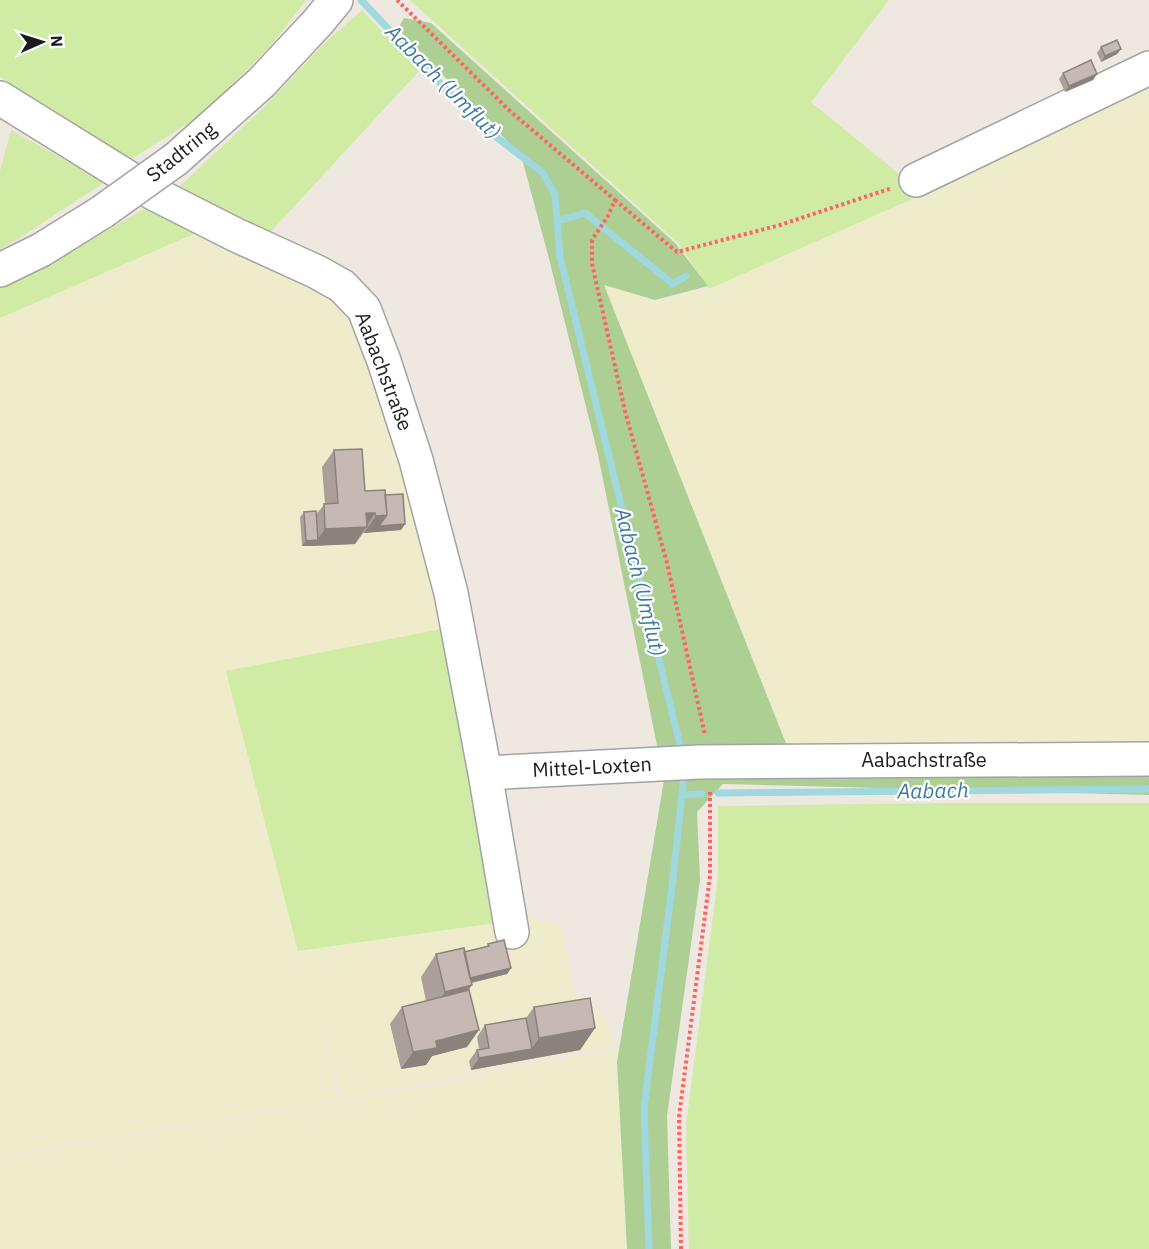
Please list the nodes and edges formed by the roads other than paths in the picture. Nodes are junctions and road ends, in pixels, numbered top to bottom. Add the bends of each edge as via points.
1 (327, 11) edge
2 (1149, 68) edge
3 (0, 98) edge
4 (916, 180) road end
5 (0, 270) edge
6 (1149, 759) edge
7 (705, 762) joint
8 (485, 773) junction
9 (512, 932) dead end

1 - 5 street, Stadtring, bridge via 261,83 176,159 102,212
2 - 4 street
3 - 8 street, Aabachstraße via 153,193 342,286 364,309 416,460 451,592
6 - 7 street, Aabachstraße
7 - 8 street, Mittel-Loxten
8 - 9 street, Aabachstraße

